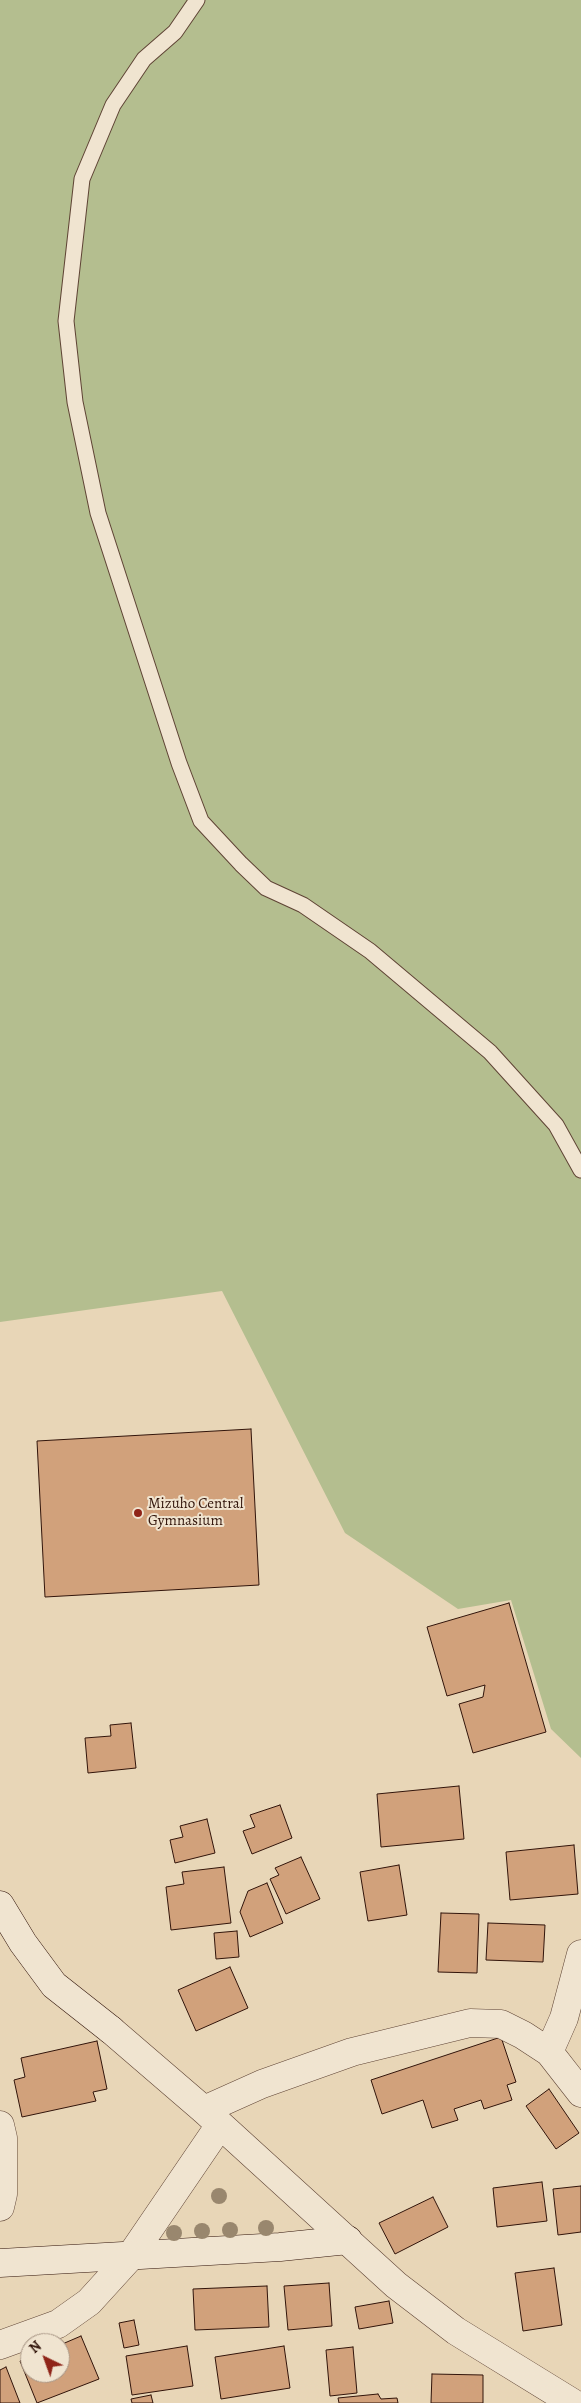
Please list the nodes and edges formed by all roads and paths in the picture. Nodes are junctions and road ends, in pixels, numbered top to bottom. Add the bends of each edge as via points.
1 (198, 0) edge
2 (581, 1170) edge
3 (0, 1905) edge
4 (581, 1954) edge
5 (549, 2052) junction
6 (581, 2092) edge
7 (212, 2118) junction
8 (0, 2125) edge
9 (0, 2207) edge
10 (348, 2240) junction
11 (130, 2257) junction
12 (0, 2263) edge
13 (0, 2345) edge
14 (564, 2401) edge

1 - 2 lane via 175,32 144,59 113,105 82,179 66,321 75,402 98,513 179,763 201,821 241,864 266,888 303,905 370,951 490,1052 556,1124
3 - 7 street via 54,1985
4 - 5 street via 564,2018
5 - 6 street
5 - 7 street via 501,2024 470,2024 352,2052 262,2084
7 - 10 street
7 - 11 street
8 - 9 street via 3,2194
10 - 11 street
10 - 14 street via 396,2285 456,2331
11 - 12 street
11 - 13 street via 89,2302 58,2324

